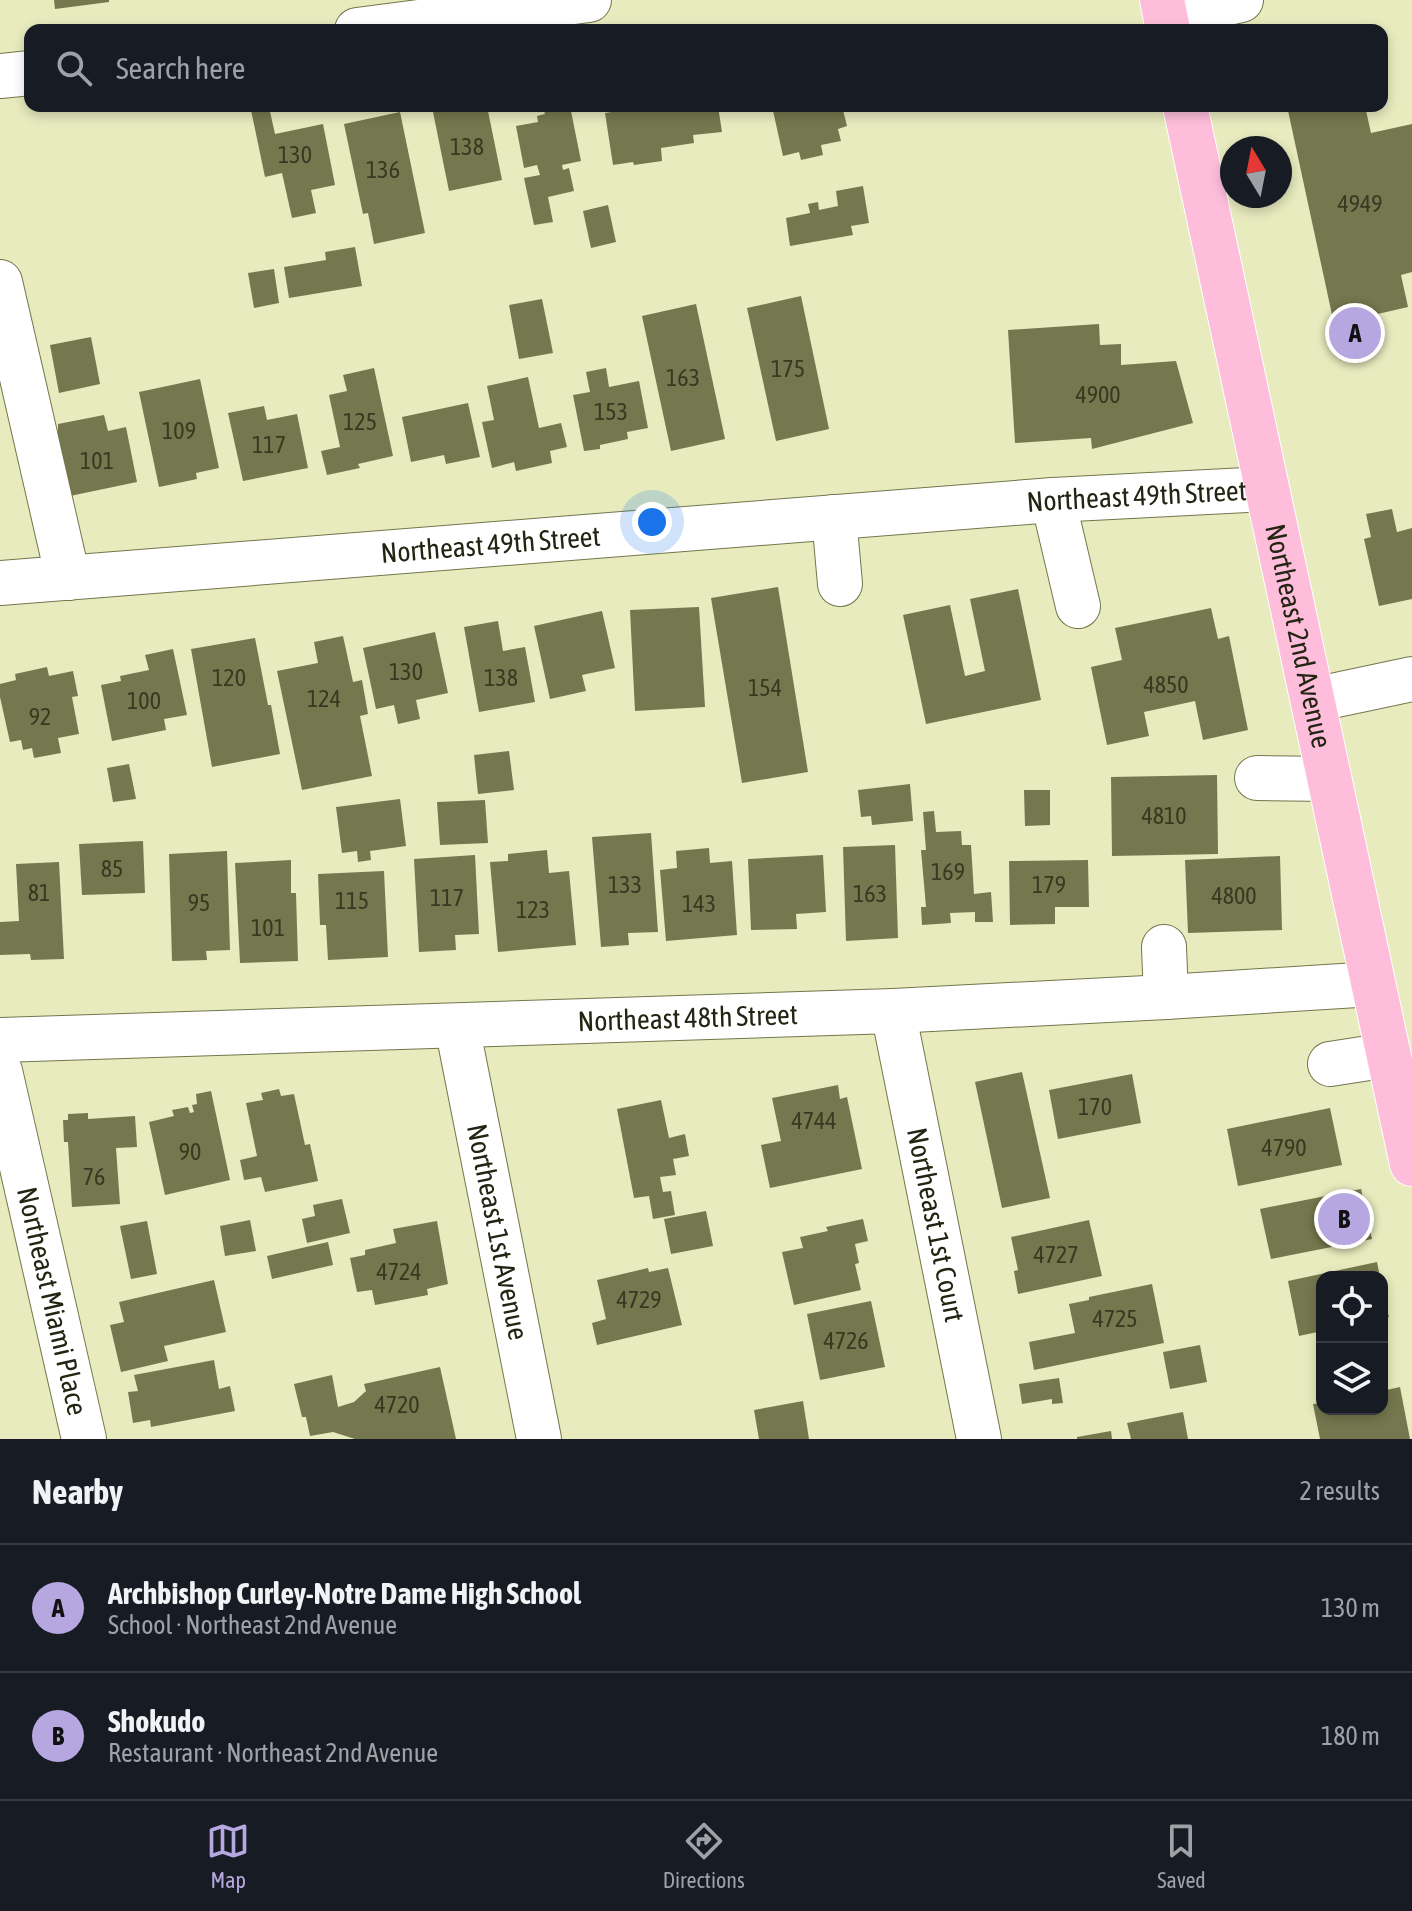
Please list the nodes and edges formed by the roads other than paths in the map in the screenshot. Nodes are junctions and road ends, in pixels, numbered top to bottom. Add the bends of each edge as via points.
1 (589, 0) edge
2 (1241, 0) edge
3 (1165, 16) edge
4 (403, 24) edge
5 (24, 74) edge
6 (0, 76) edge
7 (1186, 112) edge
8 (0, 282) edge
9 (1266, 489) junction
10 (1053, 500) junction
11 (834, 517) junction
12 (68, 578) junction
13 (0, 583) edge
14 (840, 584) dead end
15 (1078, 606) dead end
16 (1412, 679) edge
17 (1313, 700) junction
18 (1257, 778) dead end
19 (1329, 779) junction
20 (1164, 947) dead end
21 (1373, 984) junction
22 (1166, 997) junction
23 (893, 1011) junction
24 (457, 1026) junction
25 (0, 1040) edge
26 (1388, 1055) junction
27 (1330, 1064) dead end
28 (0, 1071) edge
29 (1407, 1120) edge
30 (1412, 1164) edge
31 (84, 1439) edge
32 (539, 1439) edge
33 (979, 1439) edge

1 - 4 street
2 - 3 street
5 - 6 street
7 - 9 main road, Northeast 2nd Avenue
8 - 12 street
9 - 10 street, Northeast 49th Street
9 - 17 main road, Northeast 2nd Avenue
10 - 11 street, Northeast 49th Street
10 - 15 street
11 - 12 street, Northeast 49th Street
11 - 14 street
12 - 13 street, Northeast 49th Street
16 - 17 street
17 - 19 main road, Northeast 2nd Avenue
18 - 19 street
19 - 21 main road, Northeast 2nd Avenue
20 - 22 street
21 - 22 street, Northeast 48th Street
21 - 26 main road, Northeast 2nd Avenue
22 - 23 street, Northeast 48th Street
23 - 24 street, Northeast 48th Street
23 - 33 street, Northeast 1st Court
24 - 25 street, Northeast 48th Street
24 - 32 street, Northeast 1st Avenue
26 - 27 street
26 - 29 main road, Northeast 2nd Avenue
28 - 31 street, Northeast Miami Place
29 - 30 main road, Northeast 2nd Avenue

